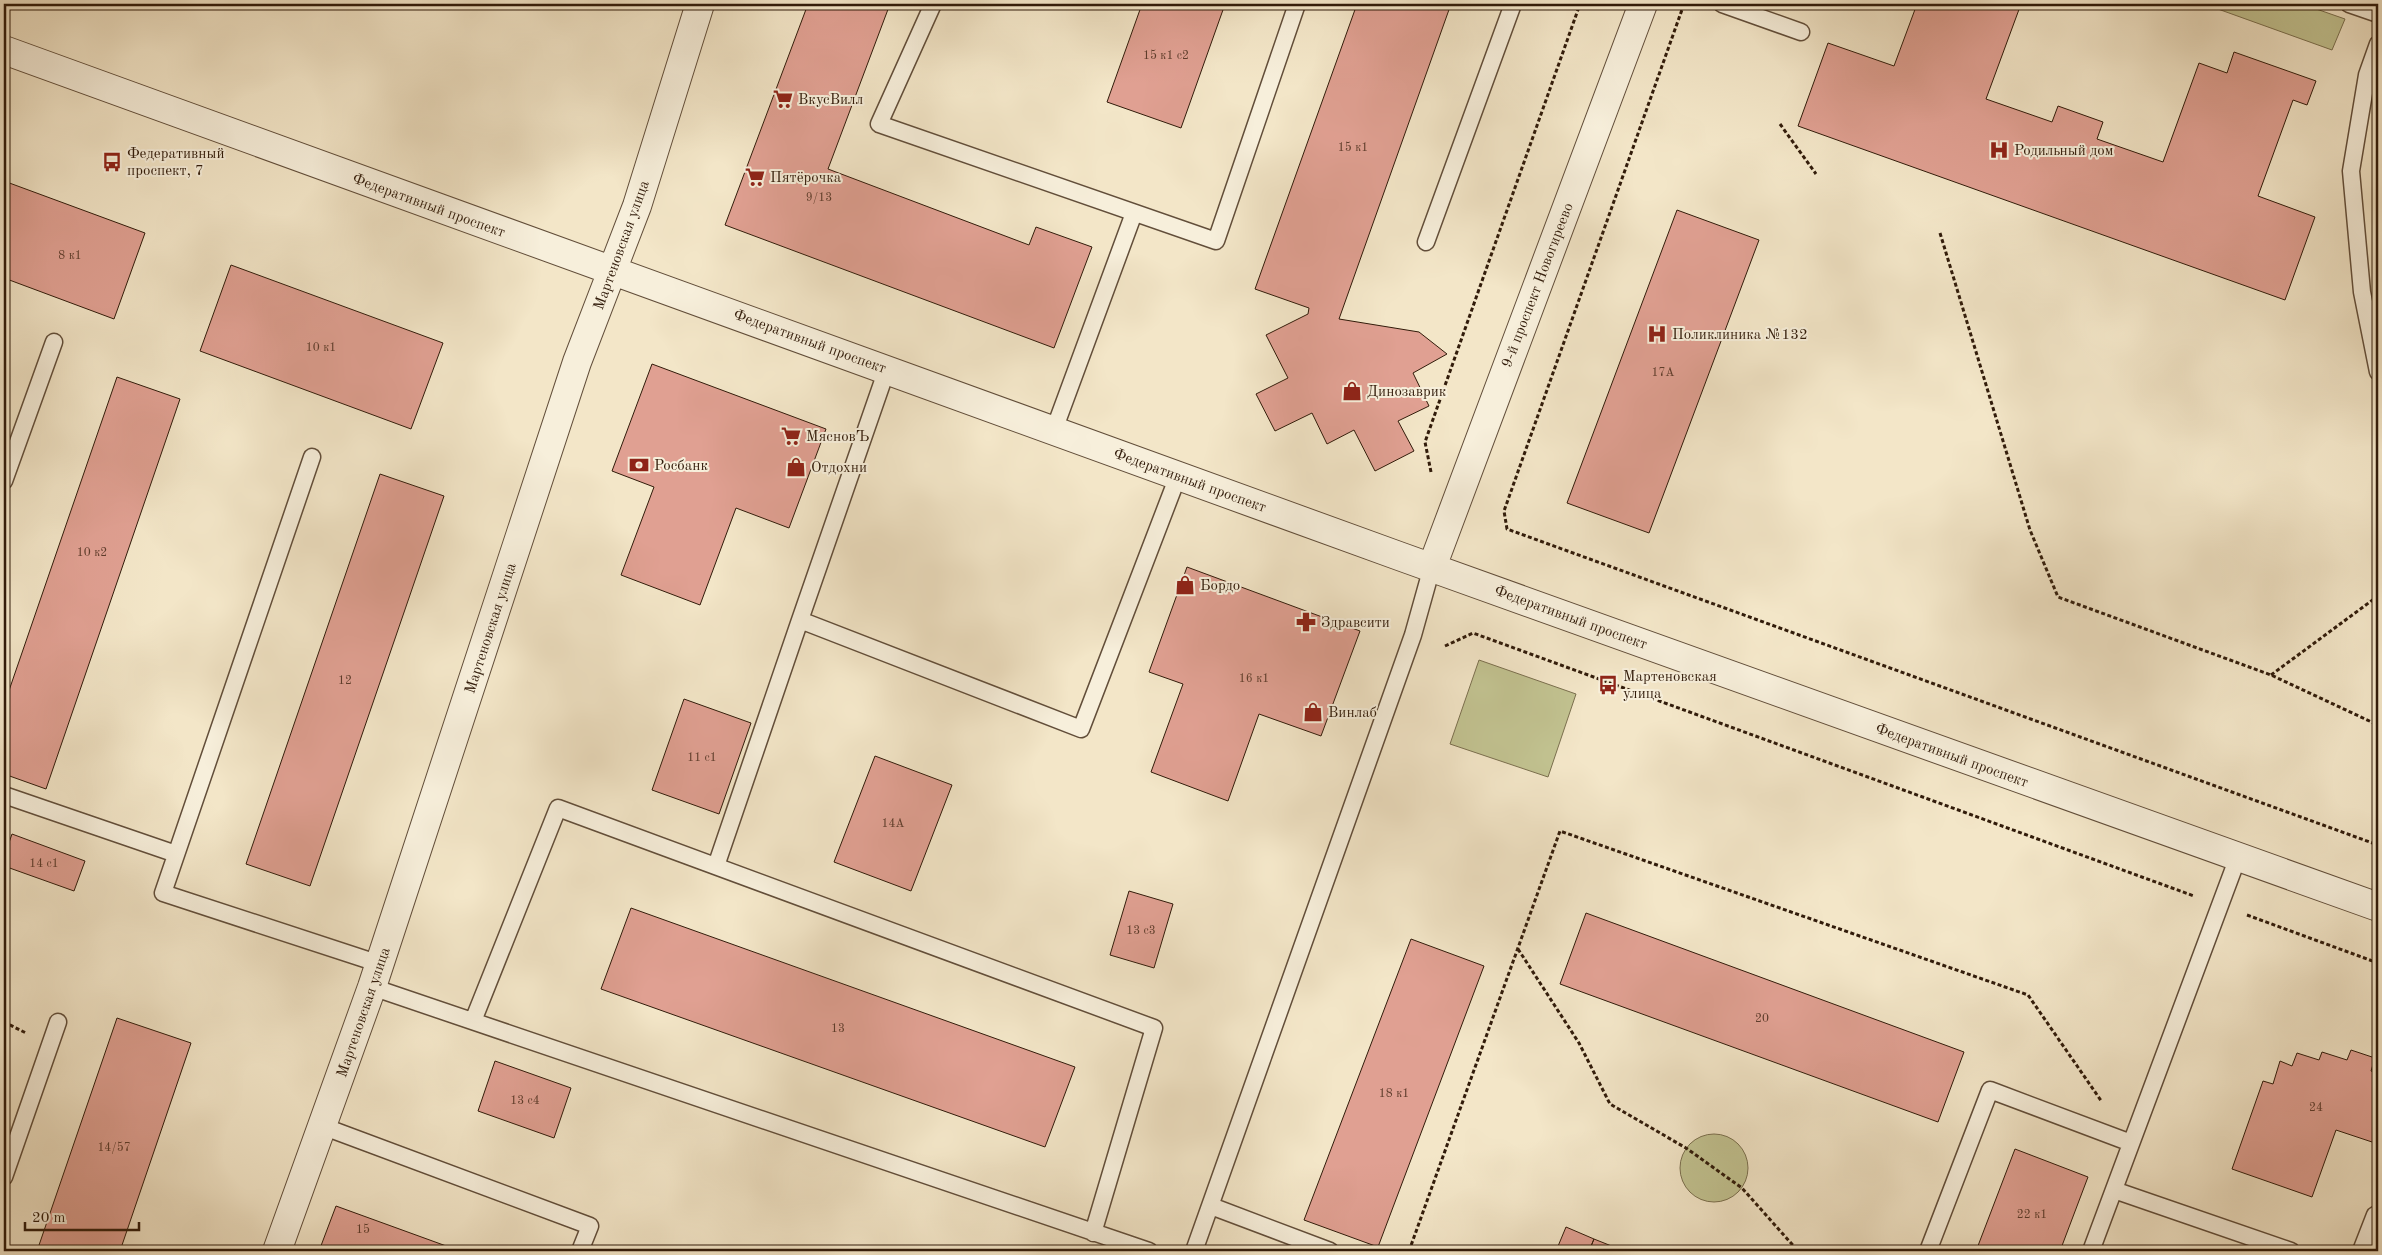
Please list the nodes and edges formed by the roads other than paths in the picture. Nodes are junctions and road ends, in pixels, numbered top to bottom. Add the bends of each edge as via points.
1 (700, 4) edge
2 (933, 4) edge
3 (1297, 4) edge
4 (1513, 4) edge
5 (1643, 4) edge
6 (1722, 4) edge
7 (2349, 4) edge
8 (2378, 14) edge
9 (1801, 32) dead end
10 (2378, 44) edge
11 (4, 50) edge
12 (1134, 213) junction
13 (1426, 242) dead end
14 (612, 271) junction
15 (2362, 292) junction
16 (2378, 297) edge
17 (54, 342) dead end
18 (887, 369) junction
19 (2378, 372) edge
20 (1054, 430) junction
21 (312, 457) dead end
22 (1178, 476) junction
23 (4, 482) edge
24 (1432, 568) junction
25 (800, 620) junction
26 (4, 795) edge
27 (176, 854) junction
28 (2238, 858) junction
29 (716, 866) junction
30 (2378, 907) edge
31 (376, 976) junction
32 (473, 1021) junction
33 (58, 1022) dead end
34 (322, 1126) junction
35 (2131, 1143) junction
36 (4, 1177) edge
37 (2114, 1190) junction
38 (1210, 1206) junction
39 (2378, 1216) edge
40 (1093, 1232) junction
41 (2253, 1245) edge
42 (277, 1251) edge
43 (580, 1251) edge
44 (1149, 1251) edge
45 (1194, 1251) edge
46 (1330, 1251) edge
47 (1928, 1251) edge
48 (2091, 1251) edge
49 (2292, 1251) edge
50 (2360, 1251) edge

1 - 14 street, Мартеновская улица via 637,206
2 - 12 lane via 879,124
3 - 12 lane via 1216,241
4 - 13 lane
5 - 24 street, 9-й проспект Новогиреево
6 - 9 lane
7 - 8 lane
10 - 15 lane via 2367,75 2351,171
11 - 14 street, Федеративный проспект
12 - 20 lane
14 - 18 street, Федеративный проспект
14 - 31 street, Мартеновская улица via 577,362
15 - 16 lane
15 - 19 lane
17 - 23 lane
18 - 20 street, Федеративный проспект
18 - 25 lane
20 - 22 street, Федеративный проспект
21 - 27 lane
22 - 24 street, Федеративный проспект
22 - 25 lane via 1081,729
24 - 28 street, Федеративный проспект
24 - 38 lane via 1413,635
25 - 29 lane
26 - 27 lane
27 - 31 lane via 163,893
28 - 30 street, Федеративный проспект
28 - 35 lane
29 - 32 lane via 558,808
29 - 40 lane via 1154,1028
31 - 32 lane
31 - 34 street, Мартеновская улица
32 - 40 lane
33 - 36 lane
34 - 42 street, Мартеновская улица
34 - 43 lane via 590,1226
35 - 37 lane
35 - 47 lane via 1990,1090
37 - 41 lane
37 - 48 lane
38 - 45 lane
38 - 46 lane
39 - 50 lane via 2375,1215
40 - 44 lane
41 - 49 lane

